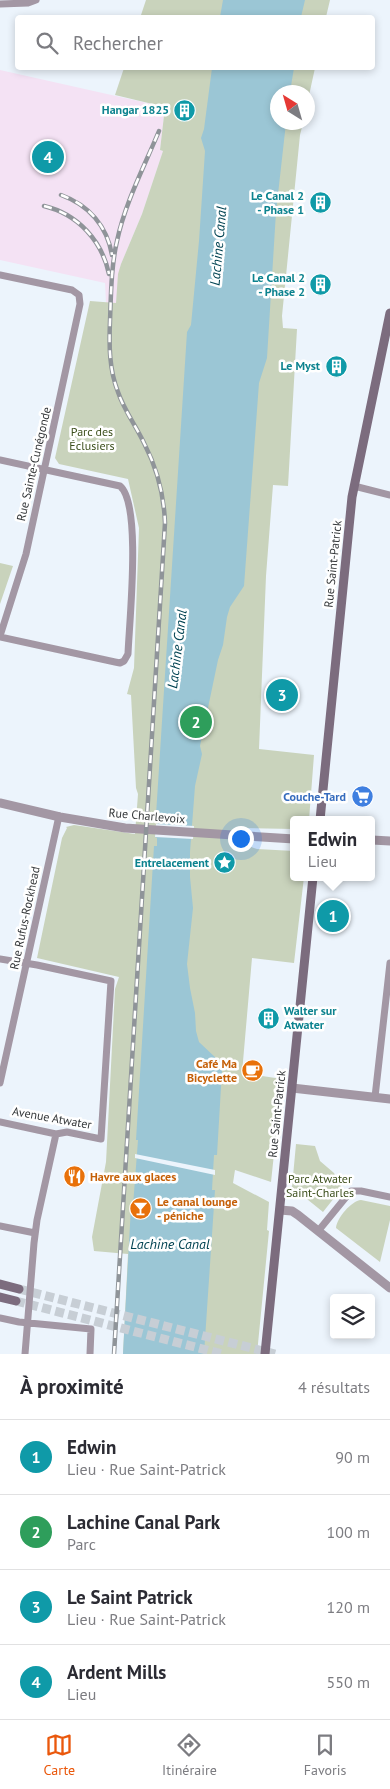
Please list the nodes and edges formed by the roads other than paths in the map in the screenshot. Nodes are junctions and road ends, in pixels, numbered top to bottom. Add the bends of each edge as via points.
1 (35, 1) edge
2 (0, 4) edge
3 (0, 275) edge
4 (390, 314) edge
5 (0, 460) edge
6 (45, 469) junction
7 (354, 486) junction
8 (390, 494) edge
9 (0, 637) edge
10 (0, 803) edge
11 (58, 816) junction
12 (320, 816) edge
13 (290, 838) edge
14 (375, 840) edge
15 (390, 841) edge
16 (313, 881) edge
17 (0, 960) edge
18 (390, 963) edge
19 (26, 964) junction
20 (0, 1083) edge
21 (292, 1088) junction
22 (375, 1097) junction
23 (390, 1100) edge
24 (0, 1122) edge
25 (56, 1134) junction
26 (390, 1196) edge
27 (280, 1210) junction
28 (0, 1226) edge
29 (319, 1230) junction
30 (35, 1233) junction
31 (0, 1284) edge
32 (390, 1288) edge
33 (19, 1289) tunnel mouth
34 (0, 1297) edge
35 (16, 1301) tunnel mouth
36 (0, 1318) edge
37 (27, 1322) junction
38 (25, 1354) edge
39 (90, 1354) edge
40 (265, 1354) edge

1 - 2 street
3 - 6 street, Rue Sainte-Cunégonde via 69,289 79,295 80,309
4 - 7 main road, Rue Saint-Patrick
5 - 6 street
6 - 9 street, Rue Sainte-Cunégonde via 26,554
6 - 9 street via 122,488 133,529 127,656 120,663
7 - 8 street
7 - 12 main road, Rue Saint-Patrick
10 - 11 street, Rue Charlevoix
11 - 13 street, Rue Charlevoix via 115,827
11 - 19 street, Rue Rufus-Rockhead
14 - 15 street
16 - 21 main road, Rue Saint-Patrick
17 - 19 street
18 - 22 street
19 - 20 street, Rue Rufus-Rockhead
19 - 25 street, Avenue Atwater via 111,981 101,1139 67,1132
21 - 22 street
21 - 27 main road, Rue Saint-Patrick
22 - 23 street
24 - 25 street, Avenue Atwater
25 - 30 street
26 - 29 street via 351,1191
27 - 29 street via 296,1213
27 - 40 main road, Rue Saint-Patrick
28 - 30 street
29 - 32 street
30 - 37 street
31 - 33 main road
34 - 35 main road
36 - 37 street
37 - 38 street
37 - 39 street via 91,1328

